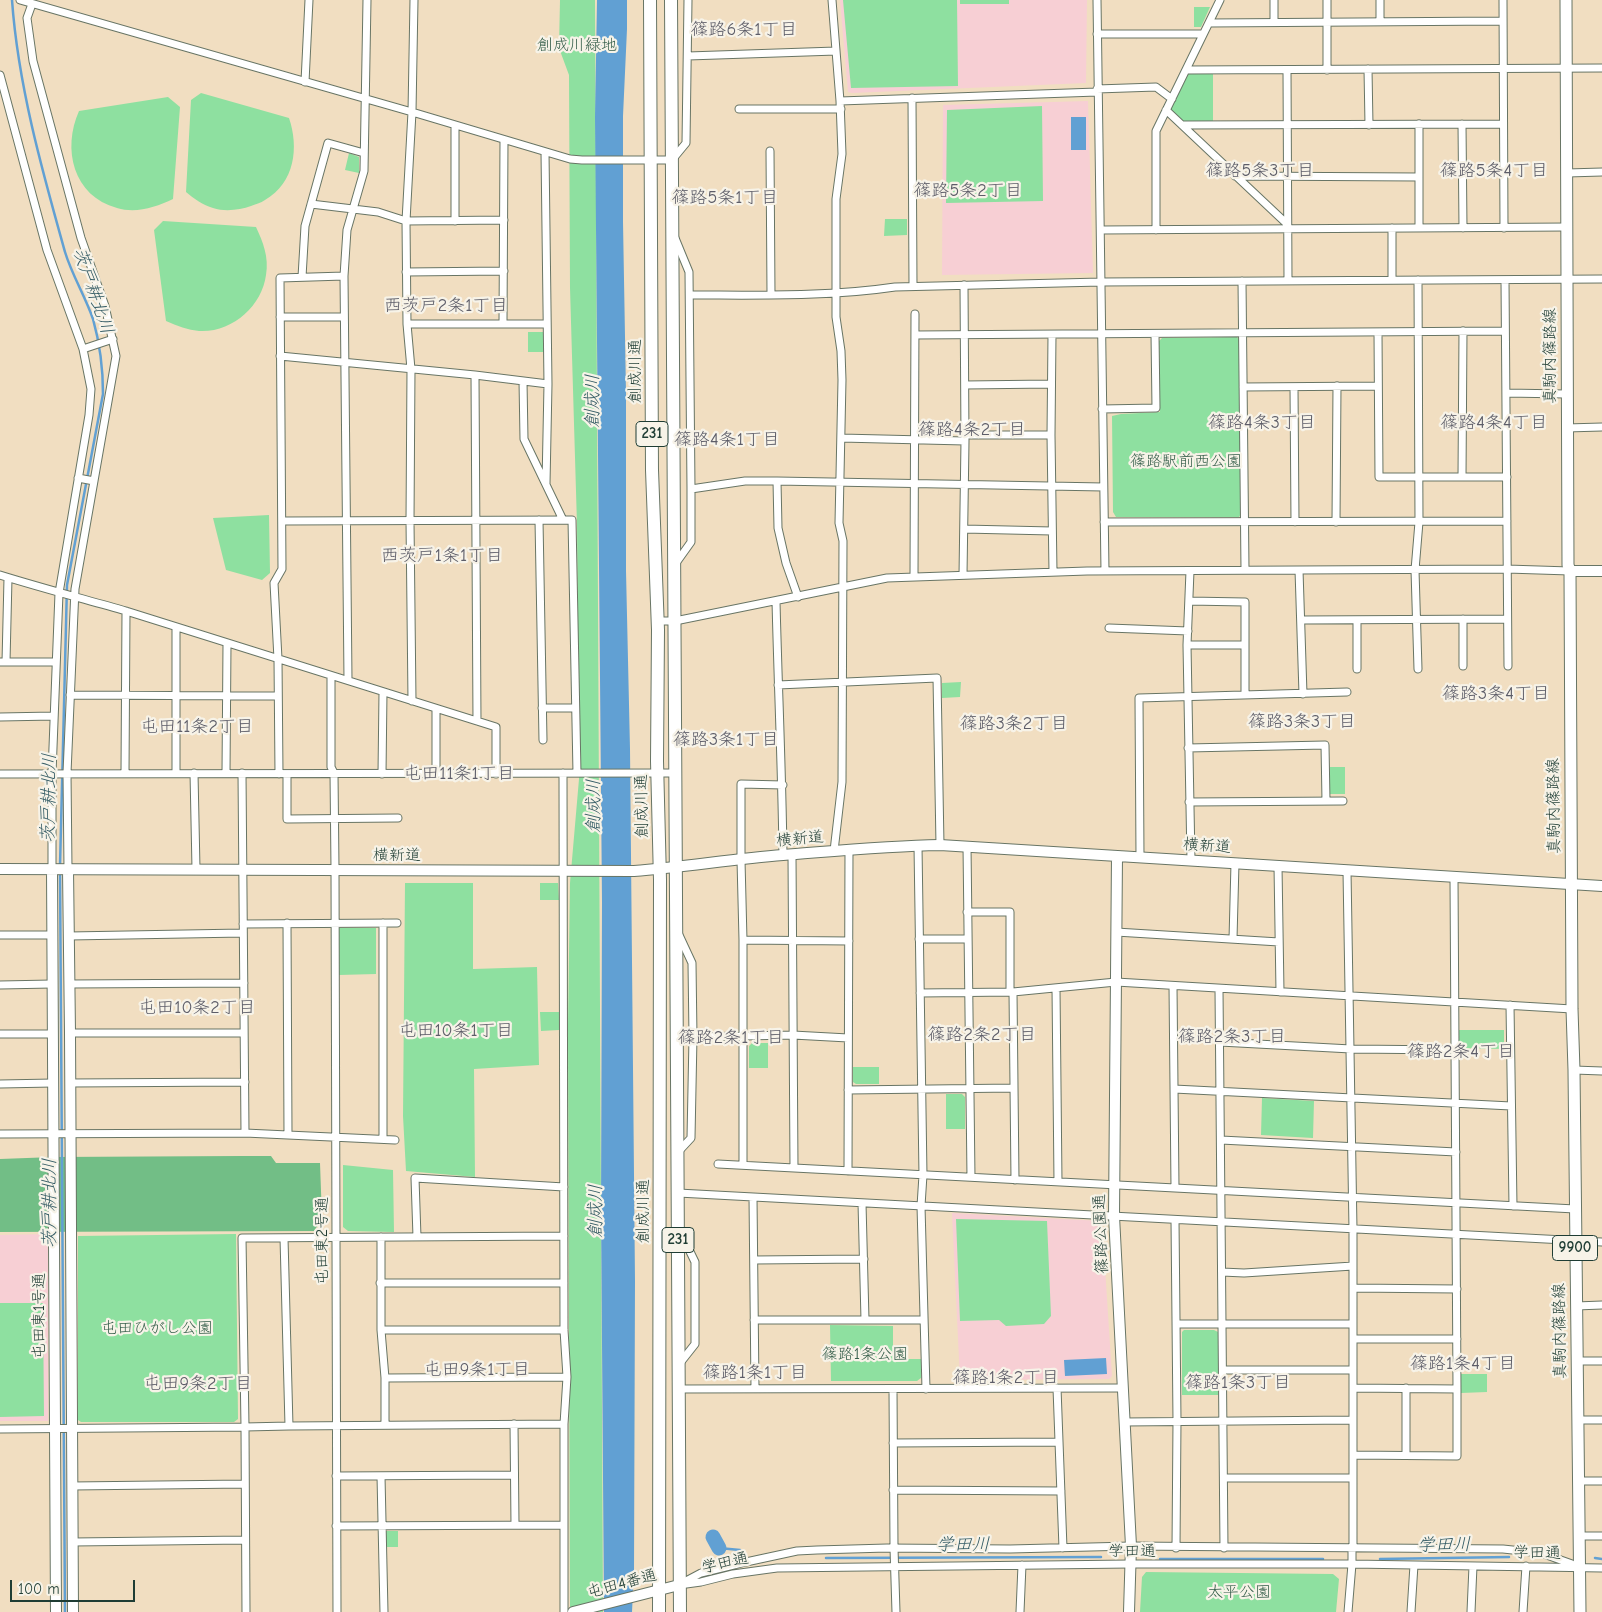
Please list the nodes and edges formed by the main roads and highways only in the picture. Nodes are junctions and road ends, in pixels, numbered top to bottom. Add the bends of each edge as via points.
1 (650, 0) edge
2 (671, 0) edge
3 (1566, 0) edge
4 (652, 470) junction
5 (674, 471) junction
6 (659, 1612) edge
7 (680, 1612) edge
8 (1580, 1612) edge

1 - 4 highway, 創成川通 / 231
2 - 5 highway, 創成川通 / 231
3 - 8 main road, 真駒内篠路線 / 9900 via 1566,428
4 - 5 highway
4 - 6 highway, 創成川通 / 231 via 658,621 660,868
5 - 7 highway, 創成川通 / 231

